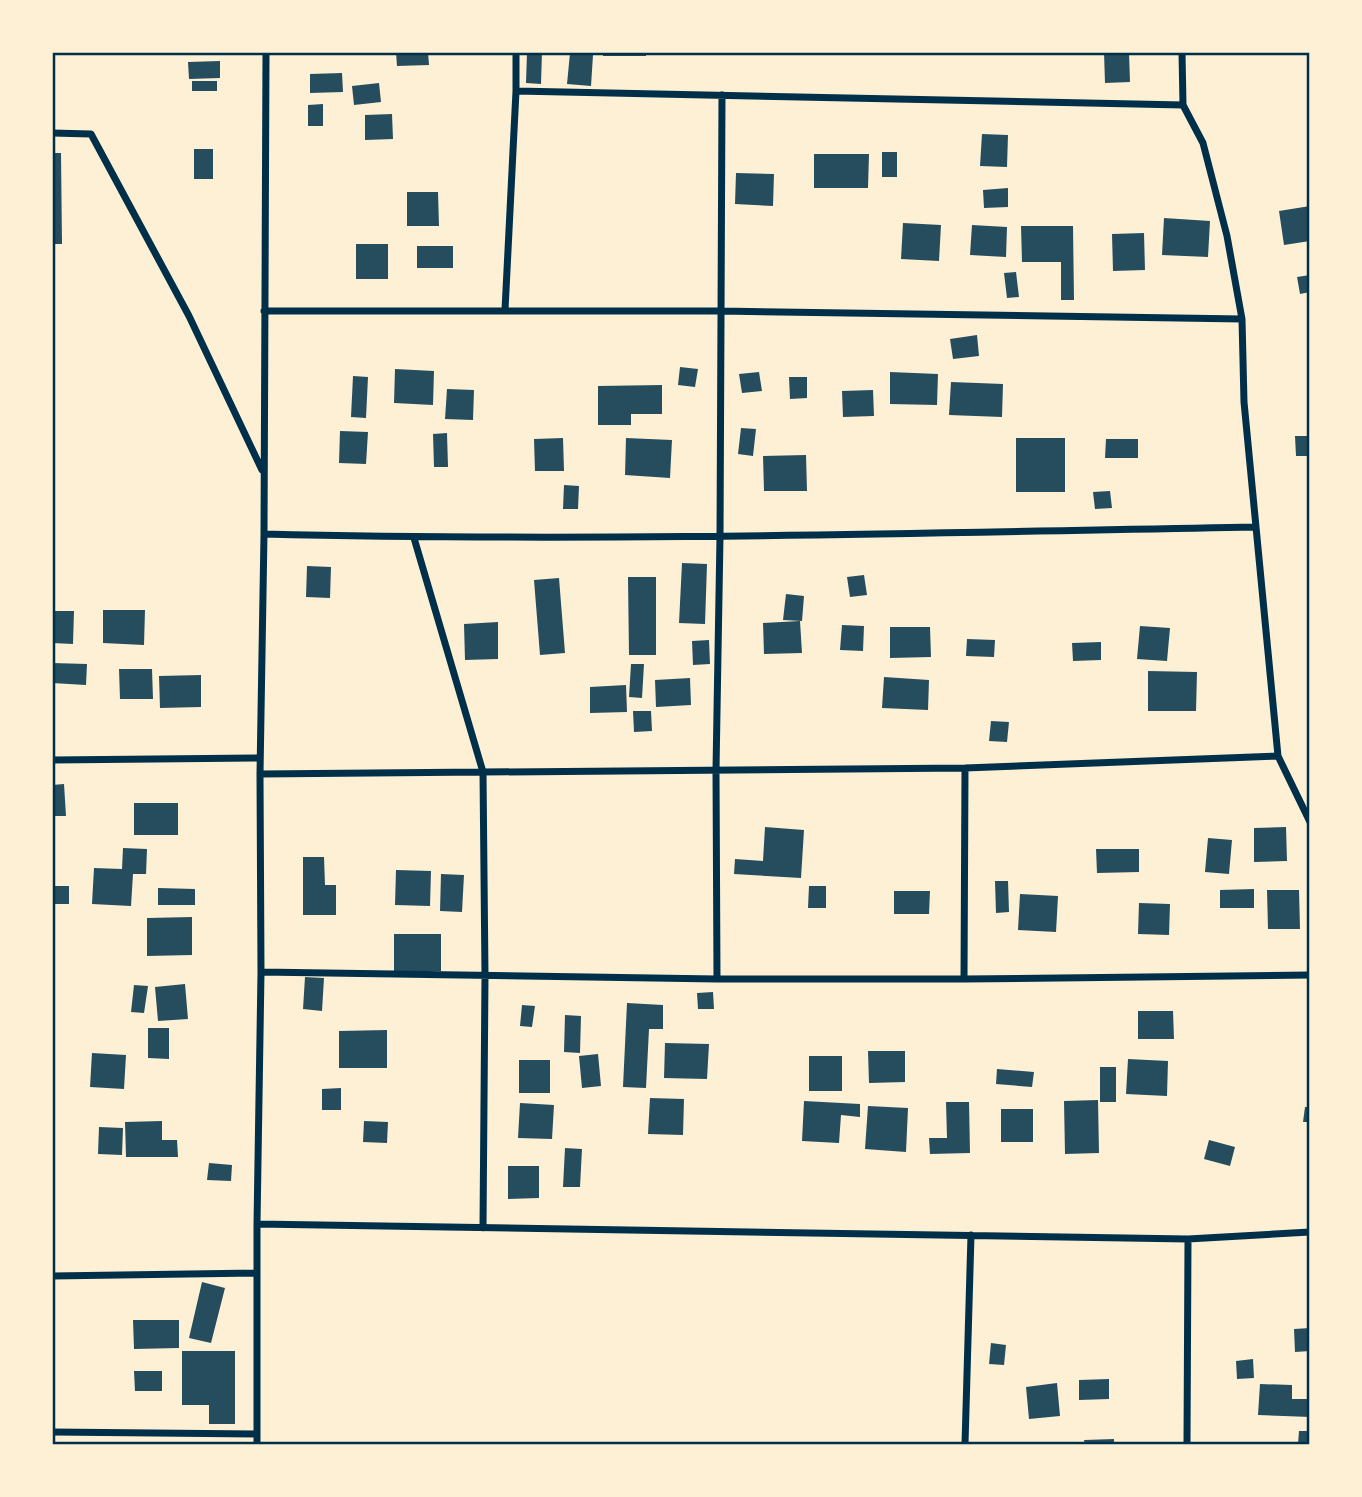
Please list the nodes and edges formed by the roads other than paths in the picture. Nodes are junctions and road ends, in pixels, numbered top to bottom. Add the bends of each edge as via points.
1 (266, 52) edge
2 (516, 52) edge
3 (1182, 52) edge
4 (516, 91) junction
5 (722, 95) junction
6 (1183, 105) junction
7 (52, 133) edge
8 (505, 310) junction
9 (264, 311) junction
10 (720, 311) junction
11 (1242, 319) junction
12 (263, 474) junction
13 (1256, 527) junction
14 (264, 534) junction
15 (720, 537) junction
16 (414, 538) junction
17 (1278, 756) junction
18 (260, 758) junction
19 (52, 760) edge
20 (965, 768) junction
21 (716, 770) junction
22 (483, 772) junction
23 (260, 774) junction
24 (1310, 822) edge
25 (261, 972) junction
26 (1310, 975) edge
27 (485, 976) junction
28 (718, 979) junction
29 (964, 979) junction
30 (257, 1224) junction
31 (483, 1228) junction
32 (1310, 1232) edge
33 (971, 1235) junction
34 (1188, 1238) junction
35 (257, 1273) junction
36 (52, 1276) edge
37 (52, 1433) edge
38 (257, 1434) junction
39 (257, 1444) edge
40 (965, 1444) edge
41 (1187, 1444) edge

1 - 9 street
2 - 4 street
3 - 6 street
4 - 5 street
4 - 8 street
5 - 6 street
5 - 10 street
6 - 11 street via 1203,143
7 - 12 street via 91,134 188,316
8 - 9 street
8 - 10 street
9 - 12 street
10 - 11 street
10 - 15 street
11 - 13 street via 1244,401
12 - 14 street
13 - 15 street
13 - 17 street
14 - 16 street
14 - 18 street
15 - 16 street
15 - 21 street
16 - 22 street
17 - 20 street
17 - 24 street
18 - 19 street
18 - 23 street
20 - 21 street
20 - 29 street
21 - 22 street
21 - 28 street
22 - 23 street
22 - 27 street
23 - 25 street
25 - 27 street
25 - 30 street
26 - 29 street
27 - 28 street
27 - 31 street
28 - 29 street
30 - 31 street
30 - 35 street
31 - 33 street
32 - 34 street
33 - 34 street
33 - 40 street
34 - 41 street
35 - 36 street
35 - 38 street
37 - 38 street
38 - 39 street

